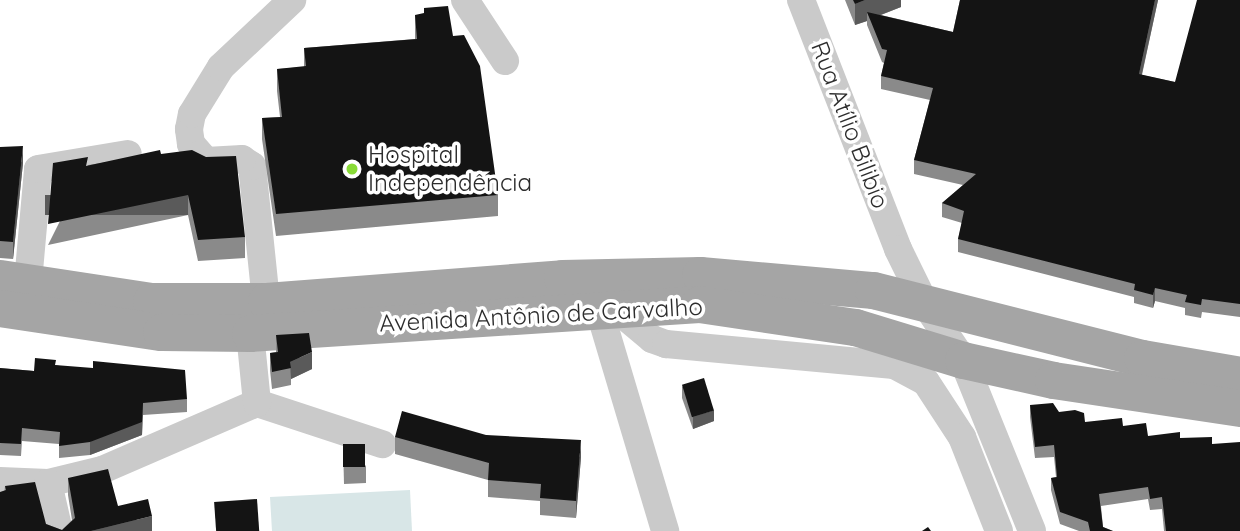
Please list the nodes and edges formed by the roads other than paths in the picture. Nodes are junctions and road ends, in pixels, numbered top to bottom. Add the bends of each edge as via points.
1 (292, 0) edge
2 (465, 0) edge
3 (801, 0) edge
4 (505, 61) dead end
5 (128, 154) edge
6 (898, 249) junction
7 (14, 280) edge
8 (873, 290) junction
9 (924, 302) junction
10 (0, 309) edge
11 (607, 309) junction
12 (258, 317) junction
13 (855, 327) junction
14 (963, 360) junction
15 (1240, 375) edge
16 (257, 404) junction
17 (1240, 408) edge
18 (382, 444) dead end
19 (0, 481) edge
20 (48, 483) junction
21 (59, 531) edge
22 (665, 531) edge
23 (999, 531) edge
24 (1032, 531) edge

1 - 12 street via 221,67 192,114 189,129 191,144 206,161 242,159 252,166
2 - 4 street
3 - 6 street, Rua Atílio Bilibio
5 - 7 street via 38,169
6 - 8 street
6 - 9 street, Rua Atílio Bilibio
7 - 12 main road, Avenida Antônio de Carvalho
8 - 9 main road, Avenida Antônio de Carvalho
8 - 12 main road, Avenida Antônio de Carvalho via 700,275 562,278
9 - 13 main road
9 - 14 street, Rua Atílio Bilibio
9 - 15 main road, Avenida Antônio de Carvalho via 1142,358
10 - 12 main road, Avenida Antônio de Carvalho via 161,332
11 - 12 main road, Avenida Antônio de Carvalho
11 - 13 main road, Avenida Antônio de Carvalho via 699,304
11 - 22 street
11 - 23 street via 666,344 894,365 926,382 962,437
12 - 16 street
13 - 14 main road, Avenida Antônio de Carvalho
14 - 17 main road, Avenida Antônio de Carvalho via 1053,380
14 - 24 street, Rua Atílio Bilibio
16 - 18 street
16 - 20 street via 102,470
19 - 20 street
20 - 21 street

